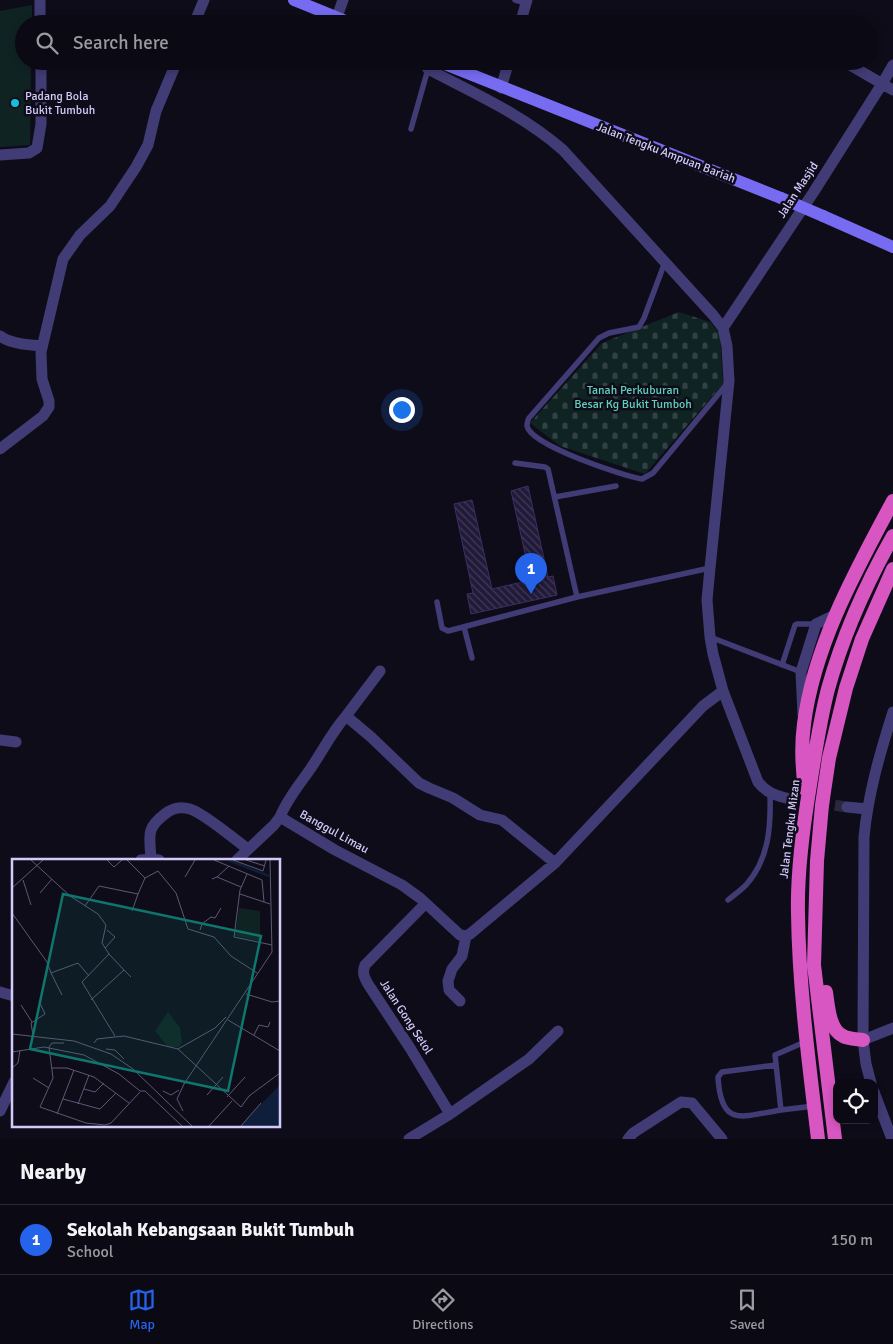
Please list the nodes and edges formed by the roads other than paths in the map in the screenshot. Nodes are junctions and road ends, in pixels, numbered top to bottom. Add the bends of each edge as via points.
1 (40, 0) edge
2 (204, 0) edge
3 (294, 0) edge
4 (343, 0) edge
5 (523, 1) edge
6 (40, 15) edge
7 (198, 15) edge
8 (332, 15) edge
9 (338, 15) edge
10 (521, 15) edge
11 (893, 65) edge
12 (41, 70) edge
13 (173, 70) edge
14 (427, 70) edge
15 (439, 70) edge
16 (447, 70) edge
17 (507, 70) edge
18 (859, 70) edge
19 (888, 87) edge
20 (502, 88) junction
21 (411, 129) dead end
22 (0, 155) edge
23 (893, 247) edge
24 (665, 262) junction
25 (723, 328) junction
26 (0, 336) edge
27 (42, 346) junction
28 (729, 381) junction
29 (0, 449) edge
30 (515, 463) dead end
31 (616, 486) dead end
32 (555, 497) junction
33 (893, 501) edge
34 (893, 536) edge
35 (710, 568) junction
36 (893, 569) edge
37 (577, 597) junction
38 (437, 602) dead end
39 (837, 614) junction
40 (816, 624) junction
41 (464, 626) junction
42 (710, 637) junction
43 (472, 658) dead end
44 (782, 665) junction
45 (380, 671) dead end
46 (801, 672) junction
47 (723, 691) junction
48 (893, 712) edge
49 (346, 716) junction
50 (804, 724) junction
51 (0, 740) edge
52 (16, 742) dead end
53 (770, 794) junction
54 (786, 798) tunnel mouth
55 (806, 806) junction
56 (847, 807) tunnel mouth
57 (867, 810) junction
58 (280, 817) junction
59 (243, 856) edge
60 (150, 859) edge
61 (555, 863) junction
62 (728, 900) dead end
63 (425, 904) junction
64 (815, 915) junction
65 (466, 936) junction
66 (460, 1001) dead end
67 (893, 1028) edge
68 (558, 1031) dead end
69 (862, 1040) junction
70 (807, 1041) junction
71 (776, 1065) junction
72 (870, 1079) edge
73 (12, 1086) edge
74 (878, 1102) edge
75 (814, 1106) junction
76 (781, 1110) junction
77 (0, 1111) edge
78 (450, 1114) junction
79 (409, 1139) edge
80 (628, 1139) edge
81 (722, 1139) edge
82 (818, 1139) edge
83 (835, 1139) edge
84 (892, 1139) edge

1 - 6 street
2 - 7 street
3 - 8 main road
4 - 9 street
5 - 10 street
11 - 19 street, Jalan Masjid
12 - 22 street via 42,124 37,148 29,153
13 - 27 street via 143,154 110,206 80,235 63,260
14 - 21 lane
15 - 24 street via 544,133
16 - 20 main road, Jalan Tengku Ampuan Bariah
17 - 20 street
18 - 19 street
19 - 25 street, Jalan Masjid
20 - 23 main road, Jalan Tengku Ampuan Bariah, bridge via 781,198
24 - 25 street
24 - 28 lane via 639,327 599,338 528,418 528,428 539,440 559,450 642,479 653,473
25 - 28 street
26 - 27 street
27 - 29 street via 42,374 49,407 43,416
28 - 35 street
30 - 32 lane via 548,469
31 - 32 lane
32 - 37 lane
33 - 39 highway
34 - 55 highway, Jalan Tengku Mizan via 858,604 841,648 828,689
35 - 37 lane
35 - 42 street via 707,600
36 - 64 highway via 862,639 836,725 822,805
37 - 41 lane
38 - 41 lane via 442,628 448,631
39 - 40 street
39 - 50 highway via 820,655
40 - 44 lane via 795,625
40 - 46 street
41 - 43 lane
42 - 44 lane
42 - 47 street
44 - 46 lane
45 - 49 street
46 - 50 street
47 - 53 street via 758,782
47 - 61 street via 703,706
48 - 57 street
49 - 58 street via 290,797
49 - 61 street via 372,736 419,783 453,798 480,815 502,820
50 - 55 highway via 802,764
51 - 52 street
53 - 54 street
53 - 62 lane via 771,820 759,866 746,885
55 - 70 highway, Jalan Tengku Mizan via 798,911
56 - 57 street
57 - 69 street
58 - 59 street, Banggul Limau
58 - 63 street, Banggul Limau via 402,885
59 - 60 street via 192,809 176,808 153,822 150,828
61 - 65 street
63 - 65 street, Banggul Limau via 460,935
63 - 78 street, Jalan Gong Setol via 363,971
64 - 69 highway via 832,1022 840,1035
64 - 83 highway via 814,965
65 - 66 street via 462,956 448,981 449,990
67 - 69 street
68 - 78 street via 529,1059
69 - 72 street
70 - 71 lane via 775,1055
70 - 75 highway, Jalan Tengku Mizan
71 - 76 lane
71 - 76 lane via 722,1072 718,1077 719,1091 728,1113 738,1117
73 - 77 street
74 - 84 street
75 - 76 lane
75 - 82 highway, Jalan Tengku Mizan
78 - 79 street
80 - 81 street via 681,1102 692,1103

